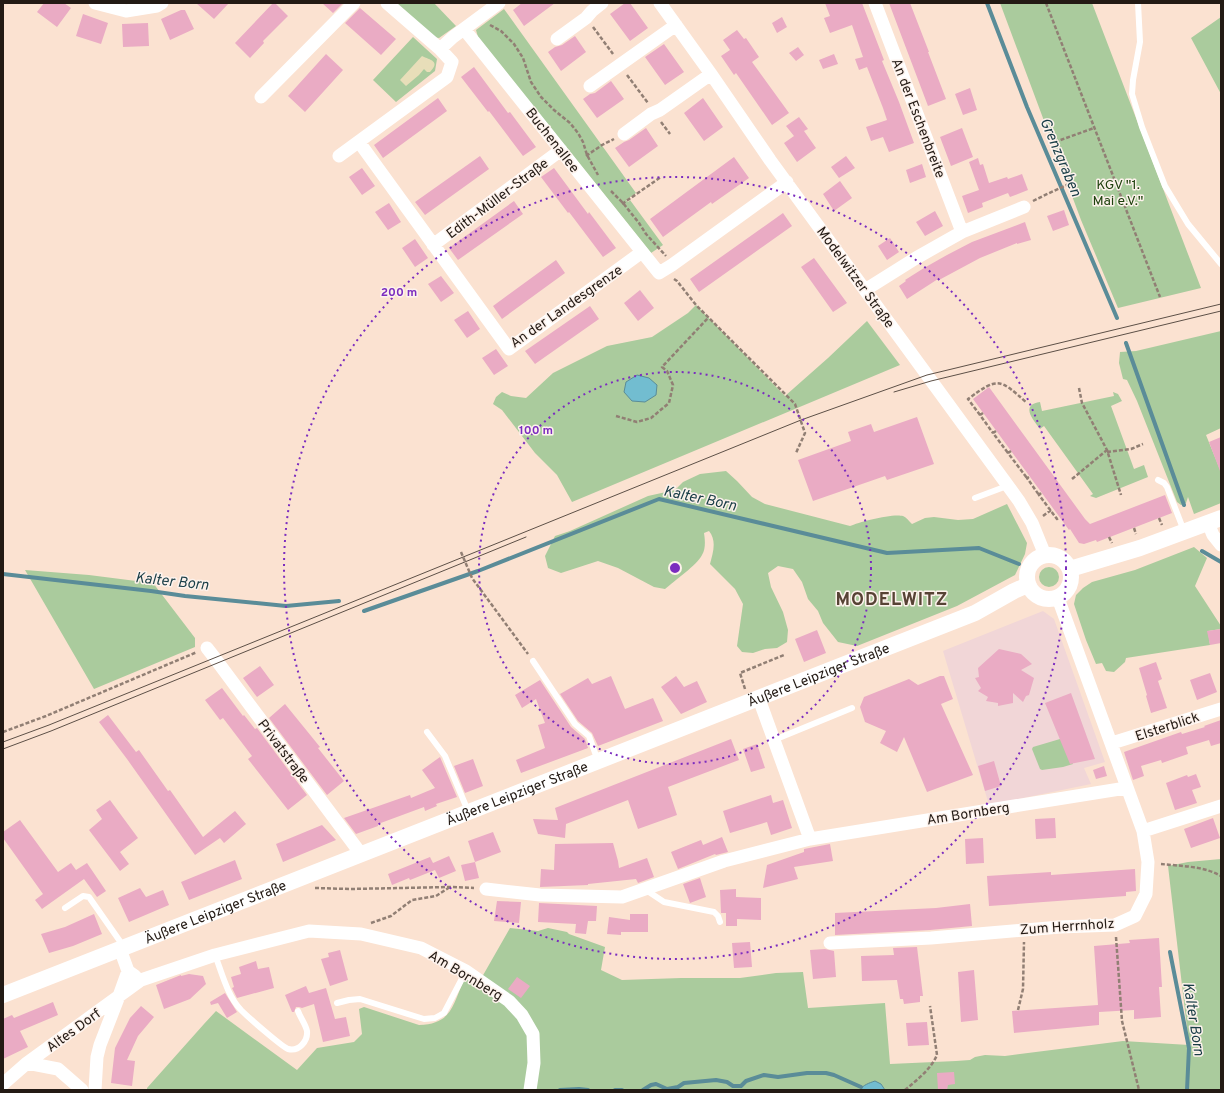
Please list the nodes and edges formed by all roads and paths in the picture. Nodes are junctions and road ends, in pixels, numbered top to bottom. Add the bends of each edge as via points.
1 (95, 3) edge
2 (162, 3) edge
3 (354, 3) edge
4 (387, 3) edge
5 (499, 3) edge
6 (602, 3) edge
7 (660, 3) edge
8 (875, 3) edge
9 (1046, 3) edge
10 (1138, 3) edge
11 (477, 19) junction
12 (676, 25) junction
13 (464, 28) junction
14 (557, 39) dead end
15 (440, 49) junction
16 (711, 74) junction
17 (590, 86) dead end
18 (261, 96) dead end
19 (1094, 128) junction
20 (624, 134) joint
21 (359, 142) junction
22 (561, 150) junction
23 (587, 155) junction
24 (339, 156) dead end
25 (573, 166) junction
26 (661, 177) dead end
27 (602, 181) dead end
28 (787, 182) junction
29 (606, 186) dead end
30 (623, 204) junction
31 (1024, 207) joint
32 (611, 213) junction
33 (962, 232) junction
34 (433, 245) junction
35 (642, 252) junction
36 (1221, 264) edge
37 (672, 265) junction
38 (658, 273) junction
39 (865, 290) junction
40 (1160, 297) dead end
41 (708, 318) junction
42 (1079, 388) dead end
43 (1027, 403) dead end
44 (616, 416) dead end
45 (1143, 444) dead end
46 (1107, 451) junction
47 (796, 453) dead end
48 (1018, 466) junction
49 (1014, 469) dead end
50 (1072, 478) dead end
51 (1158, 480) dead end
52 (1007, 486) junction
53 (1120, 495) dead end
54 (975, 498) dead end
55 (1059, 518) dead end
56 (1215, 520) edge
57 (1184, 532) junction
58 (1220, 541) edge
59 (461, 552) dead end
60 (1045, 555) junction
61 (1070, 570) junction
62 (1028, 585) junction
63 (1058, 598) junction
64 (207, 648) joint
65 (784, 656) dead end
66 (533, 661) joint
67 (754, 701) junction
68 (852, 708) dead end
69 (1221, 709) edge
70 (3, 732) edge
71 (427, 732) dead end
72 (774, 740) junction
73 (1112, 743) junction
74 (598, 762) junction
75 (1126, 788) junction
76 (1221, 806) edge
77 (468, 813) junction
78 (1143, 831) junction
79 (810, 839) junction
80 (361, 854) junction
81 (1148, 862) junction
82 (1221, 876) edge
83 (451, 886) junction
84 (350, 889) dead end
85 (486, 889) joint
86 (644, 889) junction
87 (66, 908) dead end
88 (720, 922) dead end
89 (1115, 924) junction
90 (1024, 930) junction
91 (361, 934) junction
92 (830, 943) dead end
93 (122, 948) junction
94 (215, 955) junction
95 (128, 971) junction
96 (466, 971) junction
97 (142, 980) junction
98 (3, 995) edge
99 (119, 996) junction
100 (337, 1003) dead end
101 (930, 1006) dead end
102 (1018, 1010) dead end
103 (298, 1011) dead end
104 (27, 1063) junction
105 (3, 1084) edge
106 (82, 1090) edge
107 (95, 1090) edge
108 (530, 1090) edge
109 (905, 1090) edge
110 (1139, 1090) edge

1 - 2 street via 126,11
3 - 18 street
4 - 15 street
5 - 11 street
6 - 14 street
7 - 12 street, Modelwitzer Straße
8 - 33 street, An der Eschenbreite
9 - 19 path
10 - 36 lane via 1140,42 1132,94 1142,127 1165,186 1188,224
11 - 13 street
11 - 23 path via 501,31 514,44 523,58 531,82 548,104 578,133
12 - 16 street, Modelwitzer Straße
12 - 17 street
13 - 15 street
13 - 22 street, Buchenallee
15 - 21 street via 452,62 447,77
16 - 20 street
16 - 28 street, Modelwitzer Straße
19 - 31 path via 1055,142 1069,184
19 - 40 path
20 - 23 path
21 - 24 street
21 - 34 street, An der Landesgrenze
22 - 25 street, Buchenallee
22 - 34 street, Edith-Müller-Straße
23 - 25 path
23 - 27 path
25 - 32 street, Buchenallee
26 - 30 path
28 - 37 street
28 - 39 street, Modelwitzer Straße
29 - 30 path
30 - 32 path
30 - 37 path
31 - 33 street
32 - 35 street, Buchenallee
33 - 39 street
34 - 35 street, An der Landesgrenze via 509,349
35 - 38 street
37 - 38 street
38 - 41 path via 678,281
39 - 52 street, Modelwitzer Straße
41 - 44 path via 662,367 673,385 669,402 651,418 637,422
41 - 47 path via 795,404 805,433
42 - 46 path via 1082,403
43 - 48 path via 1010,388 994,383 968,399
45 - 46 path via 1131,449
46 - 50 path
46 - 53 path
48 - 49 path
48 - 55 path
51 - 57 lane via 1167,487
52 - 54 lane
52 - 60 street, Modelwitzer Straße via 1030,517
56 - 57 street
56 - 58 street via 1213,535
57 - 61 street
59 - 66 path via 472,578
60 - 61 street via 1060,558
60 - 62 street via 1029,566 1026,579
61 - 63 street via 1068,589
62 - 63 street via 1031,592 1037,596 1051,600
62 - 67 street, Äußere Leipziger Straße via 975,613
63 - 73 street, Zum Herrnholz
64 - 70 path
64 - 80 street, Privatstraße
65 - 67 path via 740,673
66 - 74 lane via 575,724 589,736
67 - 72 street
67 - 74 street, Äußere Leipziger Straße
68 - 72 lane
69 - 73 street, Elsterblick
71 - 77 lane via 445,756
72 - 79 street
73 - 75 street, Zum Herrnholz
74 - 77 street, Äußere Leipziger Straße
75 - 78 street, Zum Herrnholz
75 - 79 street, Am Bornberg
76 - 78 street
77 - 80 street, Äußere Leipziger Straße
78 - 81 street, Zum Herrnholz
79 - 86 street, Am Bornberg via 744,856
80 - 93 street, Äußere Leipziger Straße
81 - 82 path via 1201,869
81 - 89 street, Zum Herrnholz via 1146,894 1135,916
83 - 84 path
83 - 85 path
83 - 91 path via 436,896 412,900 391,916 362,926
85 - 86 street, Am Bornberg via 540,895 616,897
86 - 88 lane via 664,902 714,912
87 - 93 lane via 83,896 89,897
89 - 90 street, Zum Herrnholz
89 - 110 path via 1122,1021
90 - 92 street, Zum Herrnholz
90 - 102 path via 1023,988
91 - 94 street, Am Bornberg via 309,931
91 - 96 street, Am Bornberg via 421,948
93 - 95 street
93 - 98 street, Äußere Leipziger Straße
94 - 97 street, Am Bornberg
94 - 103 lane via 226,987 241,1010 289,1049 298,1049 302,1046 307,1031
95 - 97 street
95 - 99 street, Altes Dorf
96 - 100 lane via 444,1013 435,1018 424,1018 360,1000
96 - 108 street, Am Bornberg via 509,1001 522,1015 533,1034 534,1063
97 - 99 street, Am Bornberg
99 - 104 street, Altes Dorf
99 - 107 street, Altes Dorf via 100,1045
101 - 109 path via 937,1055 918,1079
104 - 105 street, Altes Dorf
104 - 106 street, Altes Dorf via 58,1069

